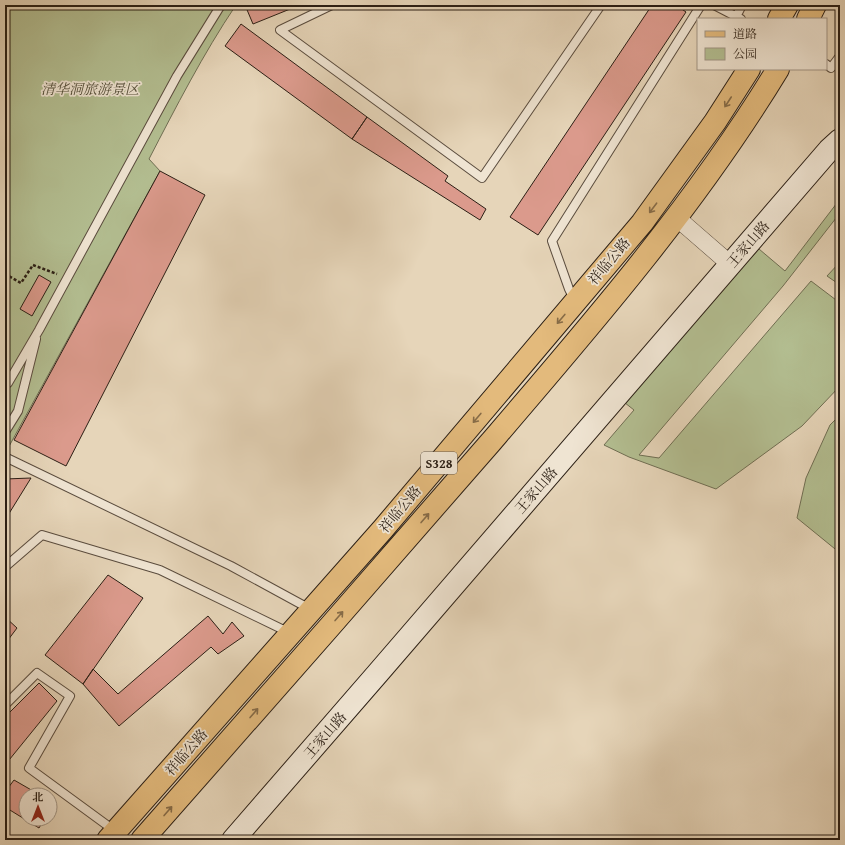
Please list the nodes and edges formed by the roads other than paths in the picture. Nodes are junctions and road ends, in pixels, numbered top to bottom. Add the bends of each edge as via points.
1 (221, 5) edge
2 (332, 5) edge
3 (601, 5) edge
4 (701, 5) edge
5 (714, 5) edge
6 (742, 5) edge
7 (787, 5) edge
8 (816, 5) edge
9 (739, 18) edge
10 (780, 18) edge
11 (809, 18) edge
12 (840, 56) edge
13 (827, 65) edge
14 (748, 70) edge
15 (777, 70) edge
16 (840, 140) edge
17 (677, 218) junction
18 (730, 264) junction
19 (575, 302) junction
20 (38, 330) junction
21 (5, 385) edge
22 (5, 432) edge
23 (5, 457) edge
24 (5, 567) edge
25 (311, 610) junction
26 (291, 633) junction
27 (5, 706) edge
28 (116, 837) edge
29 (142, 840) edge
30 (233, 840) edge

1 - 20 lane via 177,76
2 - 3 lane via 280,30 482,178
4 - 19 lane via 552,241
5 - 9 lane
6 - 9 lane
7 - 10 main road
8 - 11 main road
12 - 13 lane via 831,68
14 -> 19 main road, 祥临公路 / S328 via 658,203
15 - 17 main road, 祥临公路 / S328
16 - 18 street, 王家山路
17 - 18 street
29 -> 17 main road, 祥临公路 / S328 via 414,531 597,318
18 - 30 street, 王家山路
19 -> 25 main road, 祥临公路 / S328
20 - 21 lane
20 - 22 lane via 18,411
23 - 25 lane via 231,566
24 - 26 lane via 42,535 160,570
25 - 26 main road, 祥临公路 / S328
26 - 28 main road, 祥临公路 / S328
27 - 28 lane via 37,673 70,696 29,768

